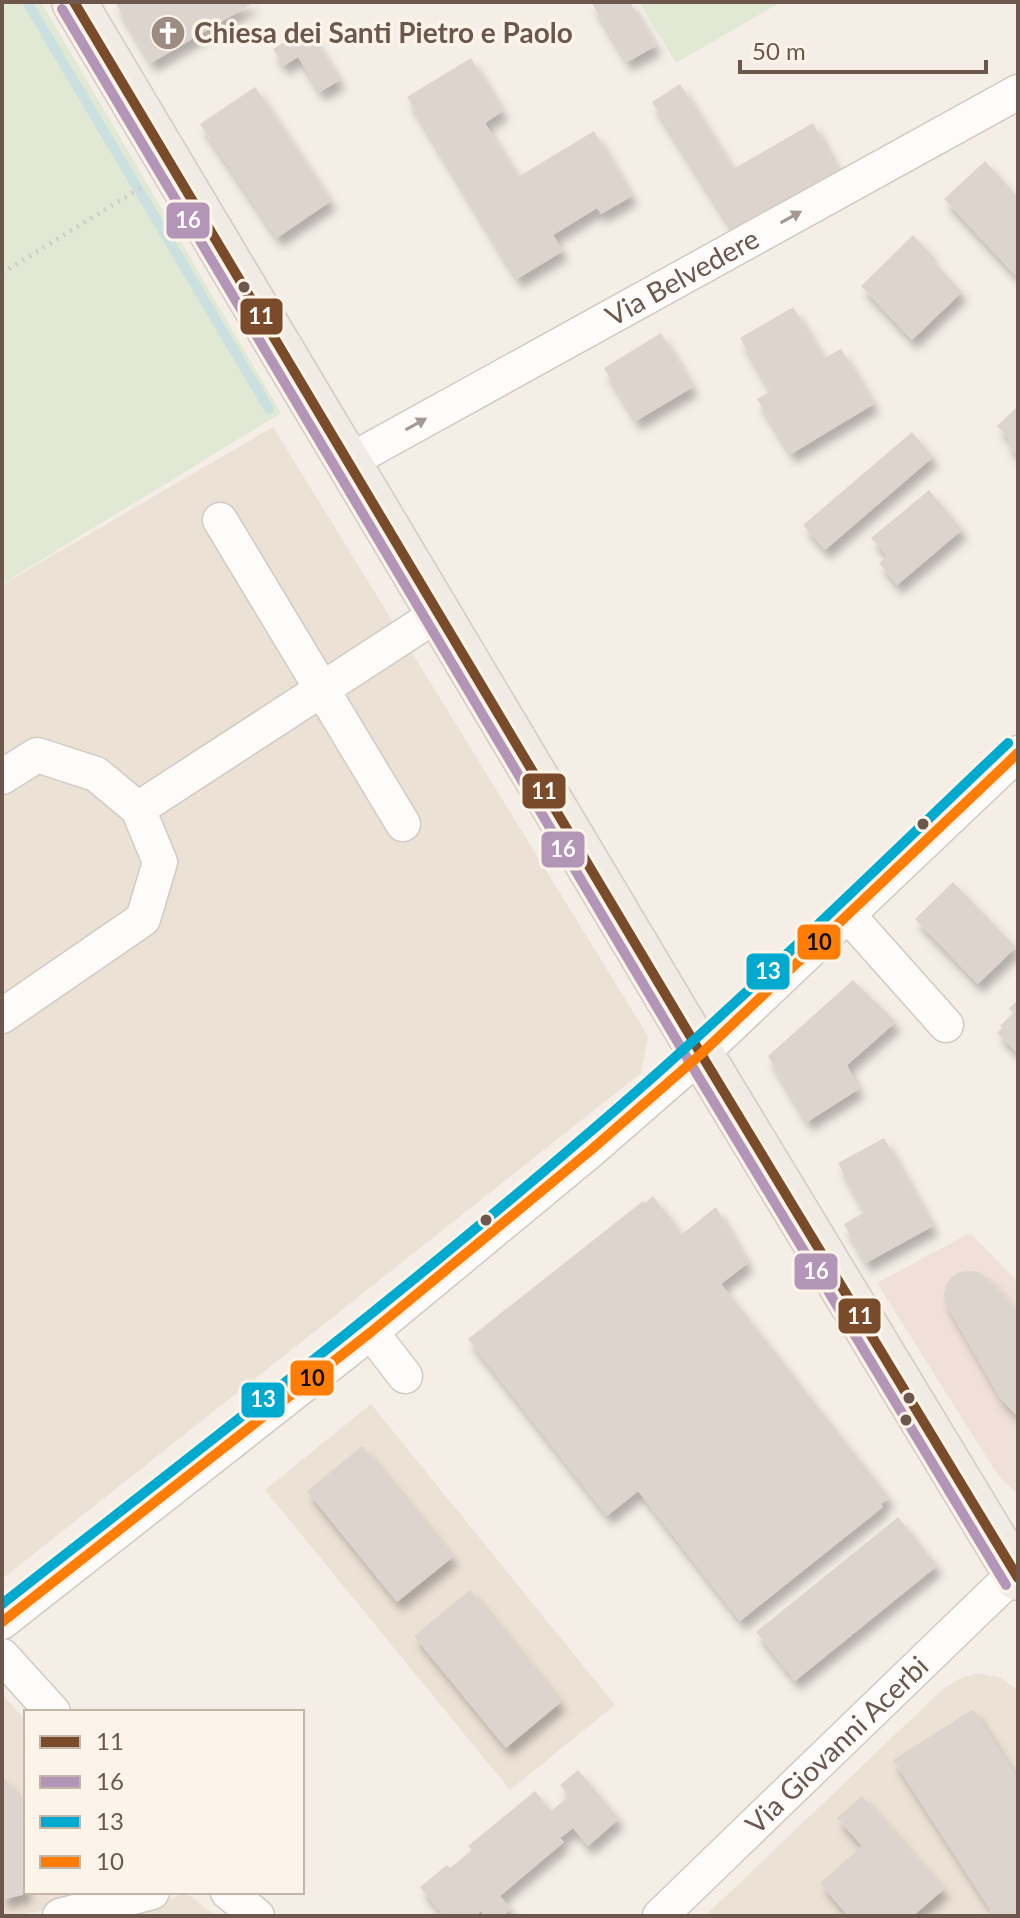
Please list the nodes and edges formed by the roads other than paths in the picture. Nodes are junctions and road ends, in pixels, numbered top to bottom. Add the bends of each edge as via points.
1 (74, 2) edge
2 (1018, 92) edge
3 (348, 462) junction
4 (220, 520) dead end
5 (439, 613) junction
6 (322, 689) junction
7 (1018, 753) edge
8 (2, 777) edge
9 (138, 809) junction
10 (403, 824) dead end
11 (848, 915) junction
12 (2, 1016) edge
13 (946, 1025) dead end
14 (701, 1054) junction
15 (371, 1332) junction
16 (405, 1376) dead end
17 (1017, 1573) edge
18 (2, 1622) edge
19 (2, 1656) edge
20 (51, 1710) edge
21 (144, 1894) edge
22 (230, 1894) edge
23 (60, 1916) edge
24 (257, 1916) edge
25 (660, 1916) edge

1 - 3 main road
3 -> 2 street, Via Belvedere
3 - 5 main road
4 - 6 street
5 - 6 street
5 - 14 main road
6 - 9 street
6 - 10 street
7 - 11 street
8 - 9 street via 37,755 96,774
9 - 12 street via 160,862 143,919
11 - 13 street
11 - 14 street
14 - 15 street
14 - 17 main road
15 - 16 street
15 - 18 street
17 - 25 street, Via Giovanni Acerbi
19 - 20 street
21 - 23 street
22 - 24 street

